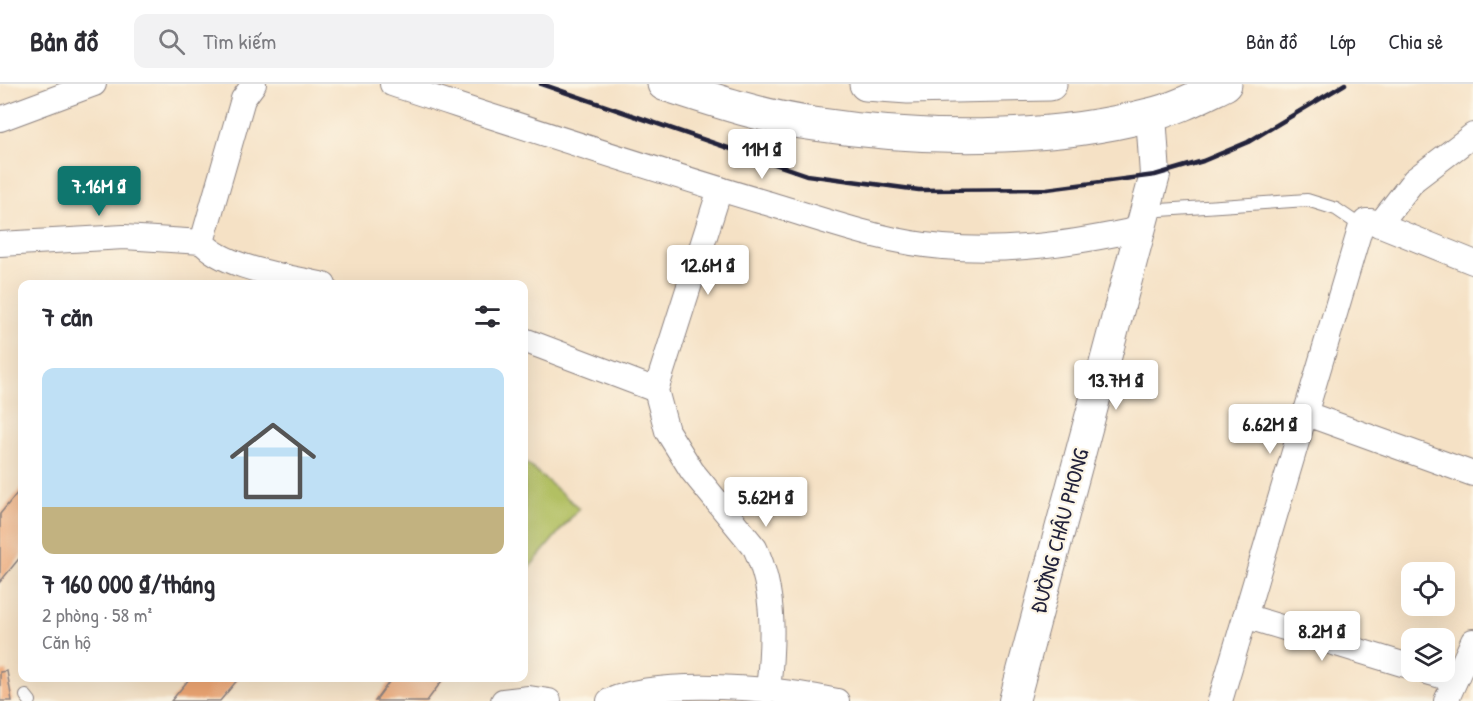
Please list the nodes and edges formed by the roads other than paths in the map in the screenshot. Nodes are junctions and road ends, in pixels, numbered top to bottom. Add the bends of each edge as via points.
1 (93, 84) edge
2 (255, 84) edge
3 (392, 84) edge
4 (664, 84) edge
5 (866, 84) edge
6 (1050, 84) edge
7 (1225, 84) edge
8 (909, 86) edge
9 (1151, 115) junction
10 (0, 119) edge
11 (1473, 135) edge
12 (720, 189) junction
13 (1143, 220) junction
14 (1370, 225) junction
15 (202, 242) junction
16 (0, 244) edge
17 (1473, 262) edge
18 (305, 280) edge
19 (528, 342) edge
20 (656, 390) junction
21 (1304, 413) junction
22 (1473, 474) edge
23 (1245, 616) junction
24 (1473, 641) edge
25 (1401, 664) edge
26 (1437, 682) edge
27 (768, 691) junction
28 (1450, 695) edge
29 (809, 698) edge
30 (503, 701) edge
31 (549, 701) edge
32 (609, 701) edge
33 (837, 701) edge
34 (1014, 701) edge
35 (1220, 701) edge

1 - 10 street
2 - 15 street via 243,99
3 - 12 street
4 - 9 main road via 741,109 802,122 900,133 1069,130
5 - 8 main road
6 - 8 main road
7 - 9 main road
9 - 13 street, ĐƯỜNG CHÂU PHONG via 1155,175
11 - 14 street via 1414,180
12 - 13 street via 891,240 943,247 1031,247
12 - 20 street
13 - 14 lane via 1307,200 1336,208
13 - 34 street, ĐƯỜNG CHÂU PHONG
14 - 17 street
14 - 21 street
15 - 16 street via 124,237
15 - 18 street via 211,252 231,261
19 - 20 street
20 - 27 street via 667,431 692,471 760,559 772,616
21 - 22 street
21 - 23 street
23 - 25 street
23 - 35 street
24 - 28 street
26 - 28 street
27 - 29 street
27 - 32 street via 650,688
29 - 33 street
30 - 31 street

